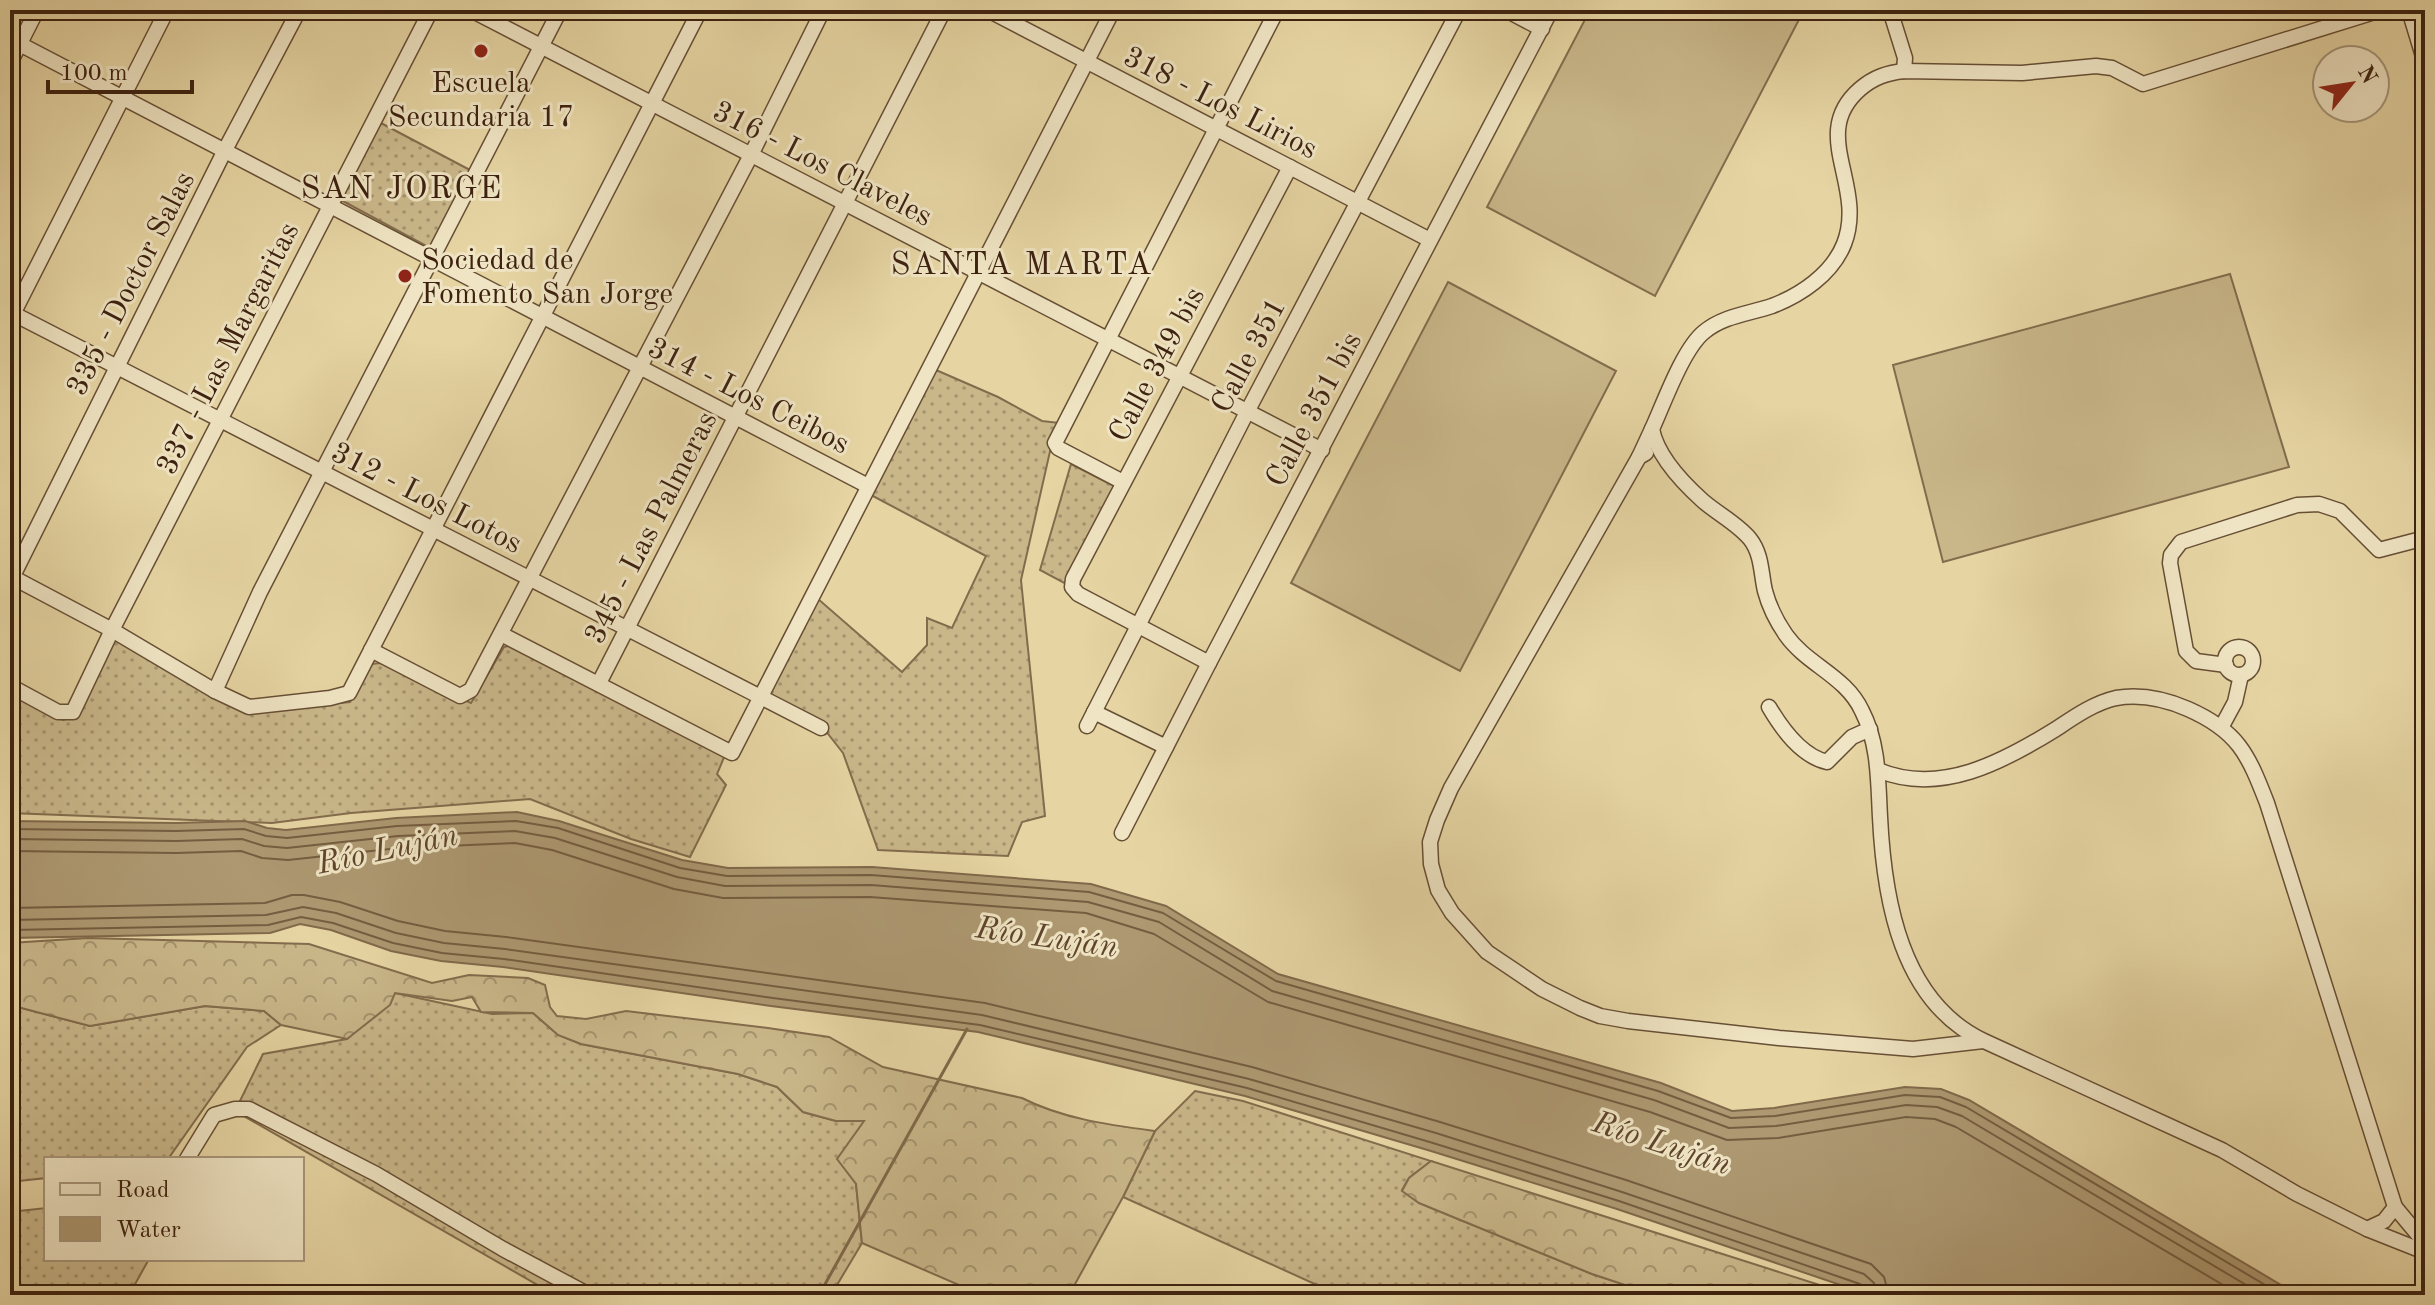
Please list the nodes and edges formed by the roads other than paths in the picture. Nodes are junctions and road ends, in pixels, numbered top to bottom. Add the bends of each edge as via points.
1 (37, 10) edge
2 (167, 10) edge
3 (299, 10) edge
4 (431, 10) edge
5 (471, 10) edge
6 (560, 10) edge
7 (700, 10) edge
8 (823, 10) edge
9 (944, 10) edge
10 (988, 10) edge
11 (1113, 10) edge
12 (1277, 10) edge
13 (1459, 10) edge
14 (1506, 10) edge
15 (1551, 10) edge
16 (1890, 10) edge
17 (2381, 10) edge
18 (2409, 10) edge
19 (1542, 29) junction
20 (15, 42) edge
21 (541, 46) junction
22 (1086, 61) junction
23 (10, 63) edge
24 (2425, 63) edge
25 (1904, 71) junction
26 (121, 96) junction
27 (652, 104) junction
28 (1216, 129) junction
29 (225, 150) junction
30 (751, 155) junction
31 (1290, 167) junction
32 (1359, 203) junction
33 (845, 204) junction
34 (330, 205) junction
35 (1430, 240) junction
36 (431, 260) junction
37 (977, 272) junction
38 (11, 315) edge
39 (541, 316) junction
40 (1108, 339) junction
41 (117, 366) junction
42 (640, 368) junction
43 (1179, 376) junction
44 (1247, 412) junction
45 (736, 417) junction
46 (221, 419) junction
47 (1652, 429) junction
48 (1659, 449) junction
49 (1322, 450) junction
50 (1639, 457) junction
51 (323, 472) junction
52 (1123, 482) junction
53 (868, 486) junction
54 (435, 530) junction
55 (2425, 538) edge
56 (11, 578) edge
57 (530, 580) junction
58 (1139, 625) junction
59 (112, 630) junction
60 (627, 630) junction
61 (501, 634) junction
62 (371, 650) junction
63 (1209, 663) junction
64 (2226, 665) junction
65 (2241, 675) junction
66 (599, 683) junction
67 (10, 686) edge
68 (215, 691) junction
69 (761, 696) junction
70 (1769, 707) dead end
71 (1094, 712) junction
72 (1087, 726) dead end
73 (2222, 726) junction
74 (821, 728) dead end
75 (1870, 729) junction
76 (1166, 747) junction
77 (1878, 770) junction
78 (1122, 833) dead end
79 (1984, 1041) junction
80 (188, 1157) edge
81 (2395, 1207) junction
82 (2367, 1229) junction
83 (2425, 1243) edge
84 (2425, 1252) edge
85 (589, 1295) edge

1 - 20 street
2 - 26 street
3 - 29 street, 335 - Doctor Salas
4 - 34 street, 337 - Las Margaritas
5 - 21 street, 316 - Los Claveles
6 - 21 street
7 - 27 street
8 - 30 street
9 - 33 street, 345 - Las Palmeras
10 - 22 street, 318 - Los Lirios
11 - 22 street
12 - 28 street
13 - 32 street, Calle 351
14 - 19 street
15 - 19 street, Calle 351 bis
16 - 25 street
17 - 25 street via 2143,84 2096,66 2022,73
18 - 24 street
19 - 35 street, Calle 351 bis
20 - 23 street
20 - 26 street, 314 - Los Ceibos
21 - 27 street, 316 - Los Claveles
21 - 36 street
22 - 28 street, 318 - Los Lirios
22 - 37 street
25 - 47 street via 1867,82 1840,112 1838,146 1851,211 1844,246 1834,262 1799,293 1724,319 1701,334
26 - 29 street, 314 - Los Ceibos
26 - 38 street
27 - 30 street, 316 - Los Claveles
27 - 39 street
28 - 31 street, 318 - Los Lirios
28 - 40 street
29 - 34 street, 314 - Los Ceibos
29 - 41 street, 335 - Doctor Salas
30 - 33 street, 316 - Los Claveles
30 - 42 street
31 - 32 street, 318 - Los Lirios
31 - 43 street, Calle 349 bis
32 - 35 street, 318 - Los Lirios
32 - 44 street, Calle 351
33 - 37 street, 316 - Los Claveles
33 - 45 street, 345 - Las Palmeras
34 - 36 street, 314 - Los Ceibos
34 - 46 street, 337 - Las Margaritas
35 - 49 street, Calle 351 bis
36 - 39 street, 314 - Los Ceibos
36 - 51 street
37 - 40 street, 316 - Los Claveles
37 - 53 street
38 - 41 street, 312 - Los Lotos
39 - 42 street, 314 - Los Ceibos
39 - 54 street
40 - 43 street, 316 - Los Claveles
40 - 52 street via 1055,443
41 - 46 street, 312 - Los Lotos
41 - 56 street, 335 - Doctor Salas
42 - 45 street, 314 - Los Ceibos
42 - 57 street
43 - 44 street, 316 - Los Claveles
43 - 52 street, Calle 349 bis
44 - 49 street, 316 - Los Claveles
44 - 58 street, Calle 351
45 - 53 street, 314 - Los Ceibos
45 - 60 street, 345 - Las Palmeras
46 - 51 street, 312 - Los Lotos
46 - 59 street, 337 - Las Margaritas
47 - 48 street
47 - 50 street
48 - 50 street
48 - 75 street via 1703,501 1754,543 1765,592 1787,636 1854,695
49 - 63 street, Calle 351 bis
50 - 79 street via 1451,788 1430,842 1438,890 1487,952 1542,989 1600,1016 1913,1049
51 - 54 street, 312 - Los Lotos
51 - 68 street
52 - 58 street, Calle 349 bis via 1072,587
53 - 69 street
54 - 57 street, 312 - Los Lotos
54 - 62 street
55 - 64 street via 2379,550 2340,511 2307,503 2181,542 2170,563 2186,651 2196,661
56 - 59 street
57 - 60 street, 312 - Los Lotos
57 - 61 street
58 - 63 street
58 - 71 street, Calle 351
59 - 67 street, 337 - Las Margaritas via 73,712 58,712
59 - 68 street
60 - 66 street, 345 - Las Palmeras
60 - 69 street, 312 - Los Lotos
61 - 62 street via 471,690 460,696
61 - 66 street
62 - 68 street via 349,693 330,698 249,707
63 - 76 street, Calle 351 bis
64 - 65 street
64 - 65 street via 2231,649 2244,648 2253,663
65 - 73 street
66 - 69 street via 732,753
69 - 74 street, 312 - Los Lotos
70 - 75 street via 1781,727 1819,761 1833,759 1847,741
71 - 72 street, Calle 351
71 - 76 street
73 - 77 street via 2176,703 2134,696 2089,708 2026,747 1967,773 1917,780
73 - 81 street via 2245,755 2267,803
75 - 77 street
76 - 78 street, Calle 351 bis
77 - 79 street via 1889,896 1906,954 1934,1004 1952,1023
79 - 82 street via 2222,1150
80 - 85 street via 214,1115 249,1109
81 - 82 street via 2384,1221
81 - 83 street
82 - 84 street

